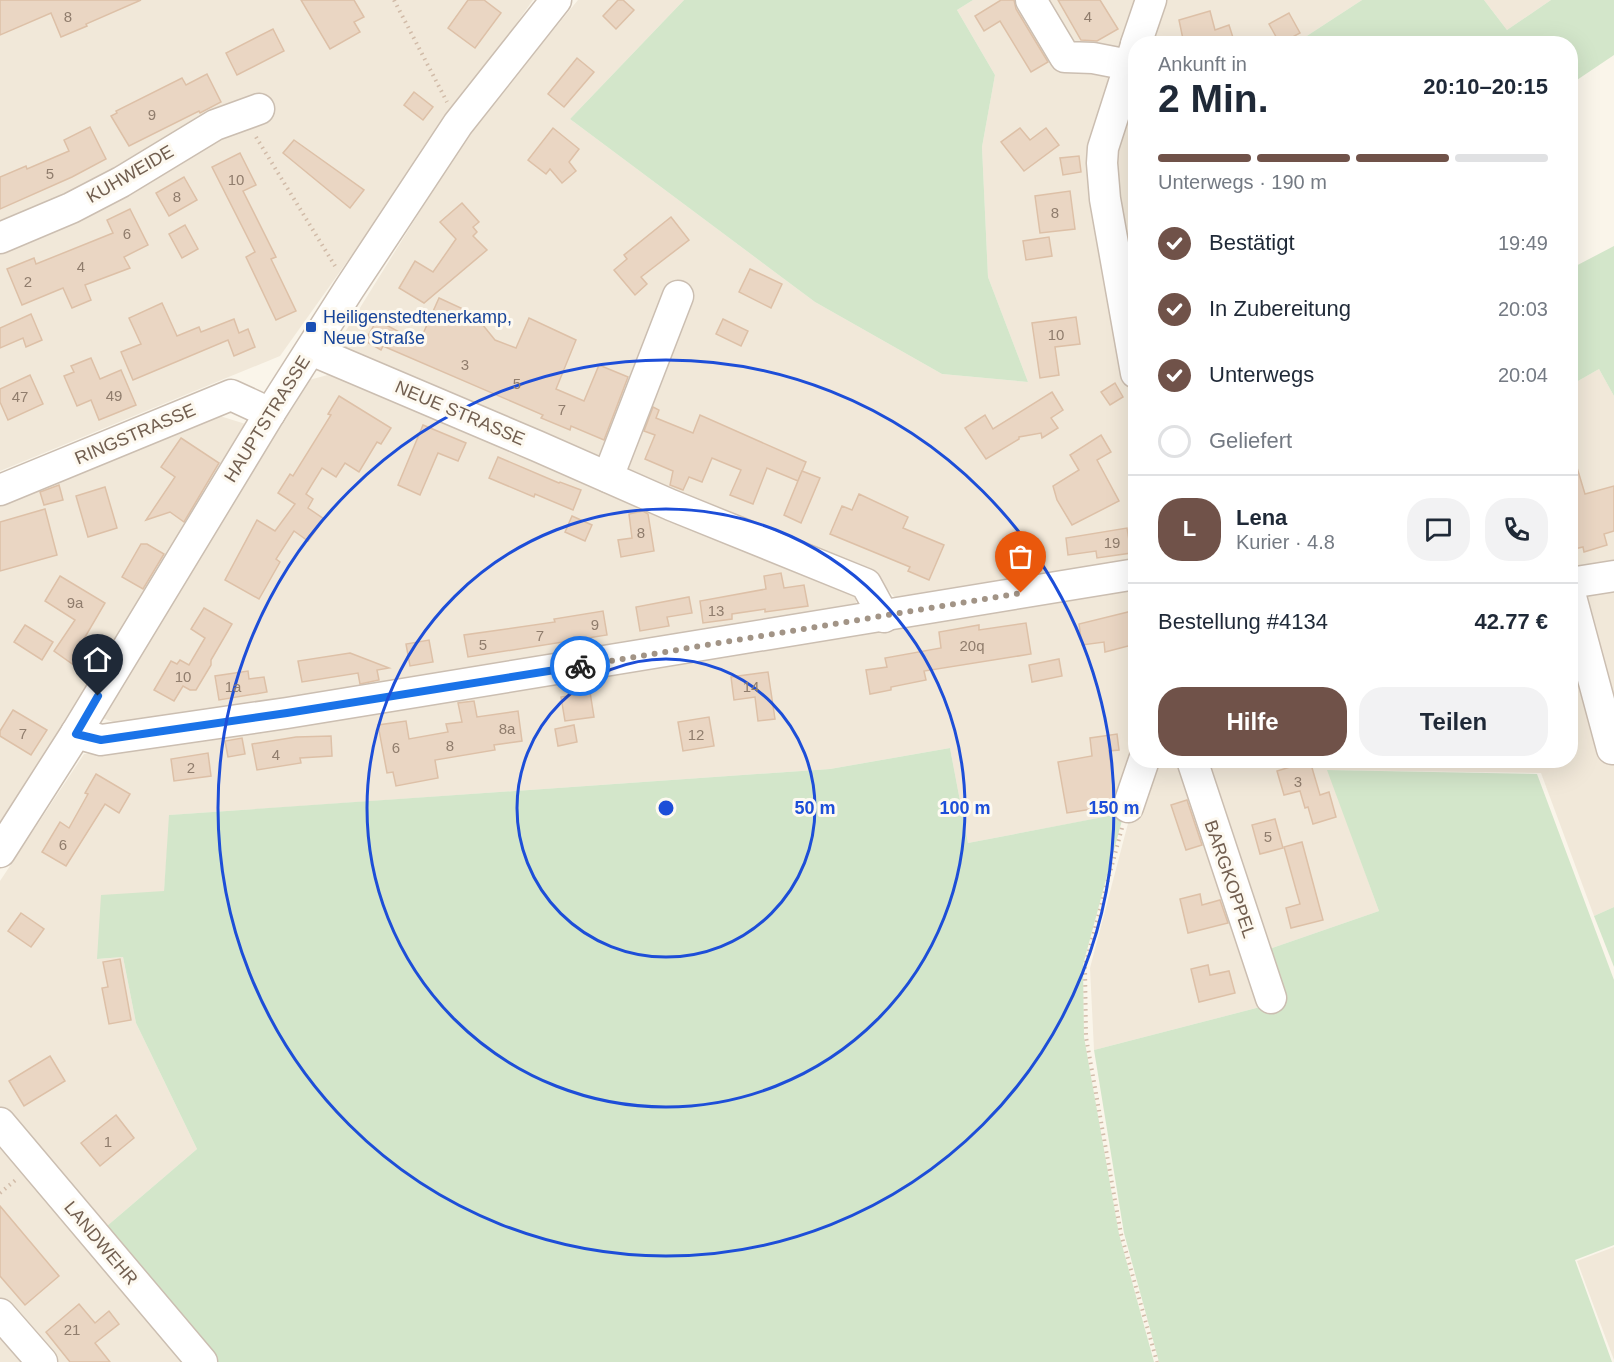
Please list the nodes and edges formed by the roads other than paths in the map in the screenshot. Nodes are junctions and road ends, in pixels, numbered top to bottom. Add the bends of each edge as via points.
1 (556, 0) edge
2 (1032, 0) edge
3 (1151, 0) edge
4 (1138, 36) edge
5 (1128, 52) edge
6 (1128, 67) edge
7 (251, 112) road end
8 (0, 238) edge
9 (678, 296) dead end
10 (1128, 329) edge
11 (311, 350) junction
12 (270, 413) junction
13 (608, 477) junction
14 (0, 490) edge
15 (1128, 575) edge
16 (1614, 576) edge
17 (1578, 582) edge
18 (884, 617) junction
19 (1578, 623) edge
20 (76, 734) junction
21 (1612, 749) dead end
22 (1141, 768) edge
23 (1195, 768) edge
24 (1128, 807) road end
25 (0, 852) edge
26 (1271, 998) dead end
27 (0, 1123) edge
28 (0, 1314) edge
29 (42, 1362) edge
30 (202, 1362) edge

1 - 11 street, HAUPTSTRASSE via 458,124
2 - 5 street via 1065,57 1093,58
3 - 4 street
6 - 10 street via 1102,163
7 - 8 street, KUHWEIDE via 215,125 71,208
9 - 13 street
11 - 12 street, HAUPTSTRASSE
11 - 13 street, NEUE STRASSE
12 - 14 street, RINGSTRASSE via 231,395
12 - 20 street, HAUPTSTRASSE
13 - 18 street, NEUE STRASSE via 866,584
15 - 18 street
16 - 17 street
18 - 20 street via 206,725 101,740
19 - 21 street
20 - 25 street, HAUPTSTRASSE
22 - 24 street
23 - 26 street, BARGKOPPEL
27 - 30 street, LANDWEHR
28 - 29 street

